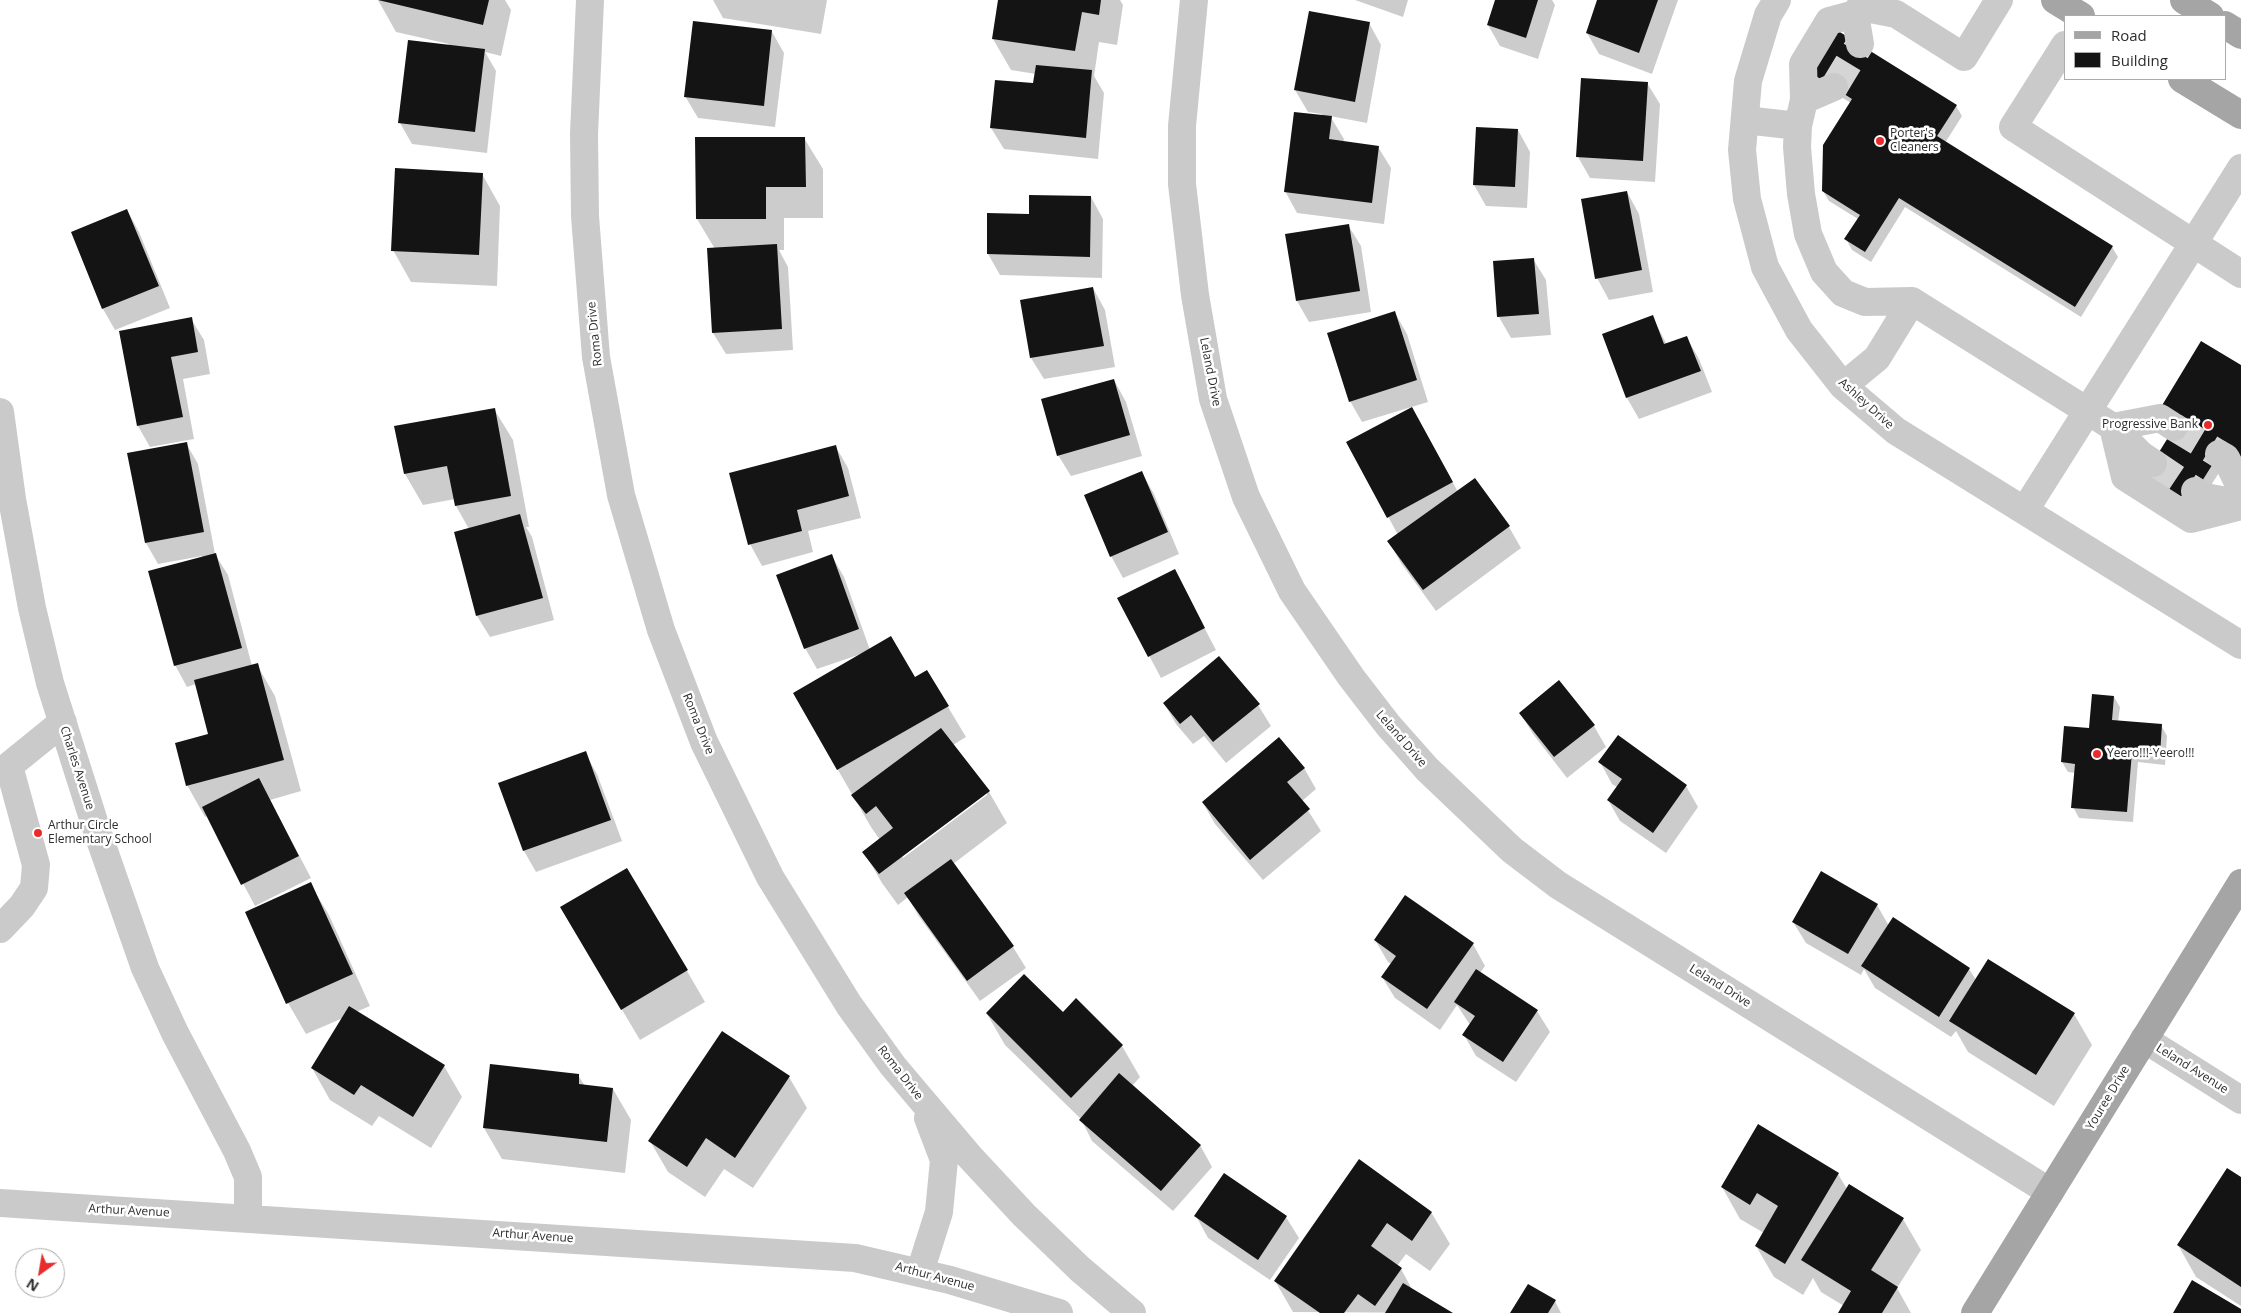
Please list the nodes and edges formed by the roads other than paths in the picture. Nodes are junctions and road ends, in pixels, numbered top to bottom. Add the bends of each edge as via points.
1 (590, 0) edge
2 (1194, 0) edge
3 (1777, 0) edge
4 (1999, 0) edge
5 (2055, 0) edge
6 (2184, 0) edge
7 (1855, 7) edge
8 (1900, 7) edge
9 (2079, 15) edge
10 (2208, 15) edge
11 (2226, 26) edge
12 (2241, 35) edge
13 (1860, 44) tunnel mouth
14 (2064, 47) edge
15 (2184, 80) edge
16 (1834, 87) tunnel mouth
17 (1804, 100) junction
18 (2241, 116) edge
19 (1745, 120) junction
20 (1798, 126) junction
21 (2241, 168) edge
22 (2193, 244) junction
23 (2241, 274) edge
24 (1912, 301) junction
25 (1843, 386) junction
26 (2088, 410) junction
27 (0, 412) edge
28 (2113, 427) junction
29 (2208, 471) junction
30 (2241, 489) edge
31 (2241, 497) edge
32 (2241, 505) edge
33 (2025, 510) junction
34 (2241, 645) edge
35 (63, 722) junction
36 (4, 769) edge
37 (2241, 883) edge
38 (0, 929) edge
39 (2144, 1039) junction
40 (922, 1100) junction
41 (2241, 1100) edge
42 (2050, 1192) junction
43 (0, 1203) edge
44 (248, 1218) junction
45 (920, 1272) junction
46 (1981, 1311) edge
47 (1058, 1313) edge
48 (1132, 1313) edge

1 - 40 street, Roma Drive via 584,134 585,216 596,357 622,495 659,621 704,742 770,877 849,1005
2 - 42 street, Leland Drive via 1182,126 1182,184 1195,295 1213,399 1246,497 1288,582 1351,677 1427,769 1512,850 1558,886
3 - 19 street, Ashley Drive via 1768,15 1748,81
4 - 8 street via 1964,57
5 - 9 main road
6 - 10 main road
7 - 8 street
7 - 13 street
7 - 17 street via 1829,21 1803,64
11 - 12 main road
14 - 22 street via 2013,127
15 - 18 main road
16 - 17 street
17 - 20 street
19 - 20 street
19 - 25 street, Ashley Drive via 1742,150 1747,199 1765,267 1799,330
20 - 24 street via 1801,194 1808,234 1824,272 1842,293 1865,302
21 - 22 street
22 - 23 street
22 - 26 street
24 - 25 street via 1878,358
24 - 26 street
25 - 33 street, Ashley Drive via 1896,431
26 - 28 street
26 - 33 street
27 - 35 street, Charles Avenue via 32,608
28 - 28 street via 2140,455 2164,444 2160,418
28 - 32 street via 2125,477 2191,518
29 - 30 street via 2226,458
29 - 31 street via 2219,474
29 - 32 street via 2205,497
33 - 34 street, Ashley Drive
35 - 36 street
35 - 44 street, Charles Avenue via 145,968 248,1177
36 - 38 street via 36,865 34,888
37 - 39 main road, Youree Drive
39 - 41 street, Leland Avenue
39 - 42 main road, Youree Drive
40 - 45 street via 944,1160 938,1212
40 - 48 street, Roma Drive via 1024,1215
42 - 46 main road, Youree Drive
43 - 44 street, Arthur Avenue
44 - 45 street, Arthur Avenue via 798,1253 855,1258
45 - 47 street, Arthur Avenue

